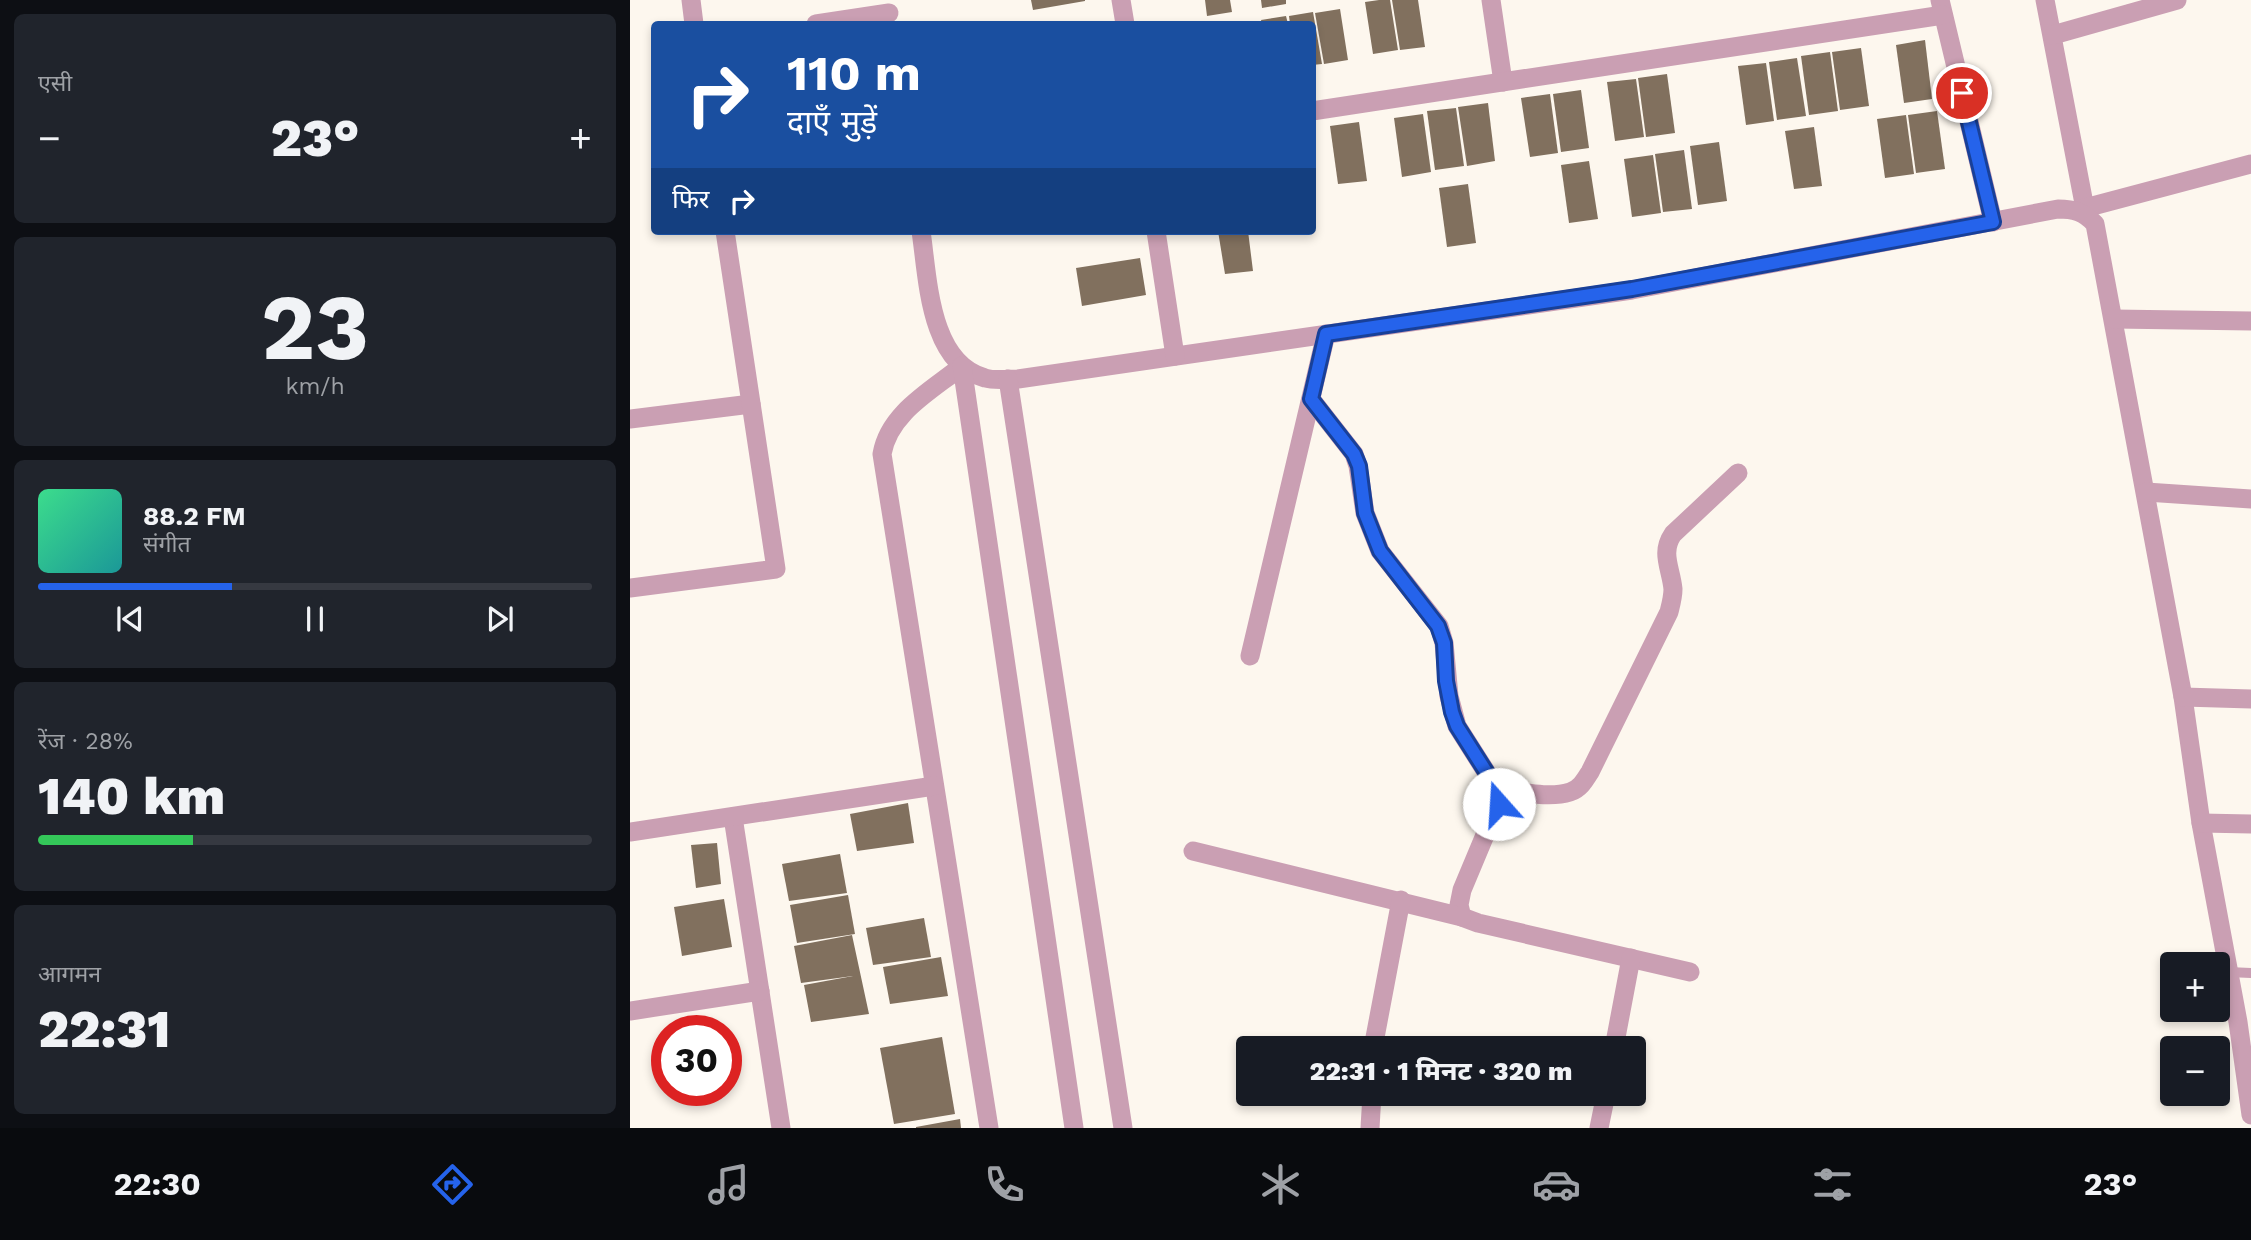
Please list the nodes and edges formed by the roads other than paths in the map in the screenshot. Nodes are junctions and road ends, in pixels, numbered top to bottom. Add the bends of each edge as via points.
1 (691, 0) edge
2 (1121, 0) edge
3 (1491, 0) edge
4 (2045, 0) edge
5 (2177, 0) edge
6 (1941, 7) edge
7 (889, 12) edge
8 (694, 21) edge
9 (834, 21) edge
10 (1124, 21) edge
11 (2053, 36) junction
12 (1503, 82) junction
13 (1316, 110) edge
14 (2251, 164) edge
15 (2085, 211) junction
16 (1993, 222) junction
17 (726, 235) edge
18 (922, 235) edge
19 (1157, 235) edge
20 (2114, 319) junction
21 (2251, 321) edge
22 (1326, 334) junction
23 (1175, 356) junction
24 (962, 366) junction
25 (1008, 379) junction
26 (1311, 399) junction
27 (751, 404) junction
28 (630, 419) edge
29 (1738, 473) dead end
30 (2146, 492) junction
31 (2251, 499) edge
32 (630, 589) edge
33 (1250, 656) dead end
34 (2183, 697) junction
35 (2251, 699) edge
36 (934, 786) junction
37 (1497, 789) junction
38 (733, 817) junction
39 (2201, 823) junction
40 (2251, 824) edge
41 (630, 832) edge
42 (1193, 851) dead end
43 (1401, 900) junction
44 (1462, 917) junction
45 (2224, 952) edge
46 (1631, 958) junction
47 (1690, 972) dead end
48 (2230, 972) edge
49 (2251, 973) edge
50 (2230, 984) edge
51 (760, 991) junction
52 (630, 1011) edge
53 (1375, 1036) edge
54 (1616, 1036) edge
55 (1371, 1106) edge
56 (1604, 1106) edge
57 (2251, 1115) edge
58 (781, 1128) edge
59 (989, 1128) edge
60 (1074, 1128) edge
61 (1123, 1128) edge
62 (1370, 1128) edge
63 (1599, 1128) edge

1 - 8 street
2 - 10 street
3 - 12 street
4 - 11 street
5 - 11 street
6 - 12 street
6 - 16 street
7 - 9 street
11 - 15 street
12 - 13 street
14 - 15 street
15 - 16 street via 2058,209
15 - 20 street via 2095,224
16 - 22 street via 1632,289
17 - 27 street
18 - 24 street via 940,338
19 - 23 street
20 - 21 street
20 - 30 street
22 - 23 street
22 - 26 street
23 - 25 street
24 - 25 street via 985,378
24 - 36 street via 892,425 882,454
24 - 60 street
25 - 61 street
26 - 33 street
26 - 37 street via 1354,454 1365,513 1380,551 1438,626 1457,726
27 - 28 street
27 - 32 street via 776,569
29 - 37 street via 1667,543 1673,589 1669,612 1581,785 1557,794
30 - 31 street
30 - 34 street
34 - 35 street
34 - 39 street
36 - 38 street
36 - 59 street
37 - 44 street via 1499,804 1462,890
38 - 41 street
38 - 51 street
39 - 40 street
39 - 45 street
42 - 43 street
43 - 44 street
43 - 53 street
44 - 46 street
46 - 47 street
46 - 54 street
48 - 49 lane
50 - 57 street
51 - 52 street
51 - 58 street
55 - 62 street
56 - 63 street

